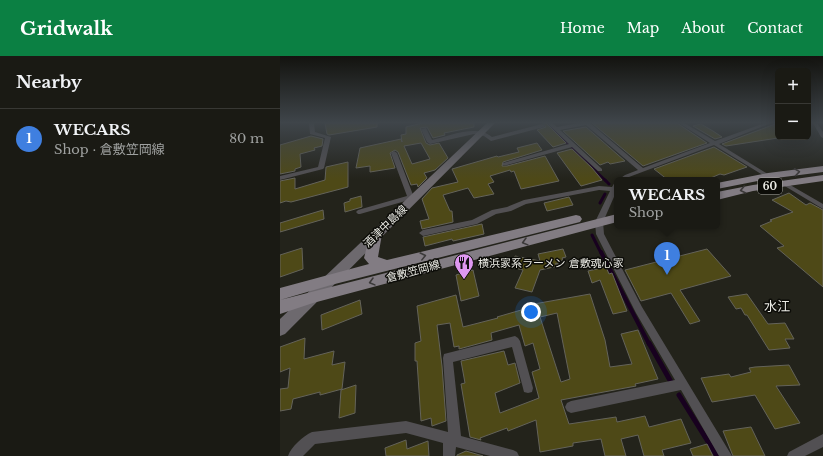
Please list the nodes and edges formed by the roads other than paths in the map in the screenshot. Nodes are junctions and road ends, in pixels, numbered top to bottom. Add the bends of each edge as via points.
1 (327, 142) edge
2 (472, 142) edge
3 (570, 142) edge
4 (609, 142) edge
5 (718, 142) edge
6 (714, 143) junction
7 (574, 145) junction
8 (394, 153) dead end
9 (505, 164) dead end
10 (823, 169) edge
11 (600, 170) dead end
12 (642, 170) junction
13 (768, 176) junction
14 (626, 177) edge
15 (280, 178) edge
16 (823, 178) edge
17 (785, 184) junction
18 (720, 185) edge
19 (614, 186) edge
20 (614, 188) edge
21 (720, 195) edge
22 (412, 198) junction
23 (823, 207) edge
24 (614, 211) edge
25 (360, 212) dead end
26 (602, 217) junction
27 (614, 218) edge
28 (423, 233) dead end
29 (376, 234) junction
30 (387, 265) junction
31 (331, 279) junction
32 (280, 294) edge
33 (312, 297) junction
34 (280, 307) edge
35 (280, 329) edge
36 (683, 384) junction
37 (528, 388) dead end
38 (571, 407) dead end
39 (452, 440) junction
40 (823, 440) edge
41 (294, 456) edge
42 (449, 456) edge
43 (513, 456) edge
44 (726, 456) edge
45 (793, 456) edge

1 - 15 street via 321,168
2 - 22 main road, 酒津中島線
3 - 7 street
4 - 12 street
5 - 6 street
6 - 12 street
6 - 13 street
7 - 9 street
7 - 11 street
8 - 22 street
13 -> 10 main road, 60
12 - 14 street
13 - 18 main road, 60
16 - 17 main road, 60
17 -> 21 main road, 60
17 - 23 street
19 - 28 street via 524,202 474,222
20 - 26 street
22 - 25 street
22 - 29 main road, 酒津中島線
24 - 26 main road, 倉敷笠岡線
26 - 27 main road, 倉敷笠岡線
30 -> 26 main road, 倉敷笠岡線
26 -> 33 main road, 倉敷笠岡線
26 - 36 street via 600,234 639,310
29 - 30 main road via 371,258 376,263
29 - 31 main road, 酒津中島線
30 - 31 main road, 倉敷笠岡線
31 - 32 main road, 倉敷笠岡線
31 - 33 main road, 酒津中島線
33 - 34 main road, 倉敷笠岡線
33 - 35 main road, 酒津中島線
36 - 38 street
36 - 44 street
37 - 39 street via 515,341 448,358
39 - 41 street via 406,427 312,438
39 - 42 street
39 - 43 street
40 - 45 street

